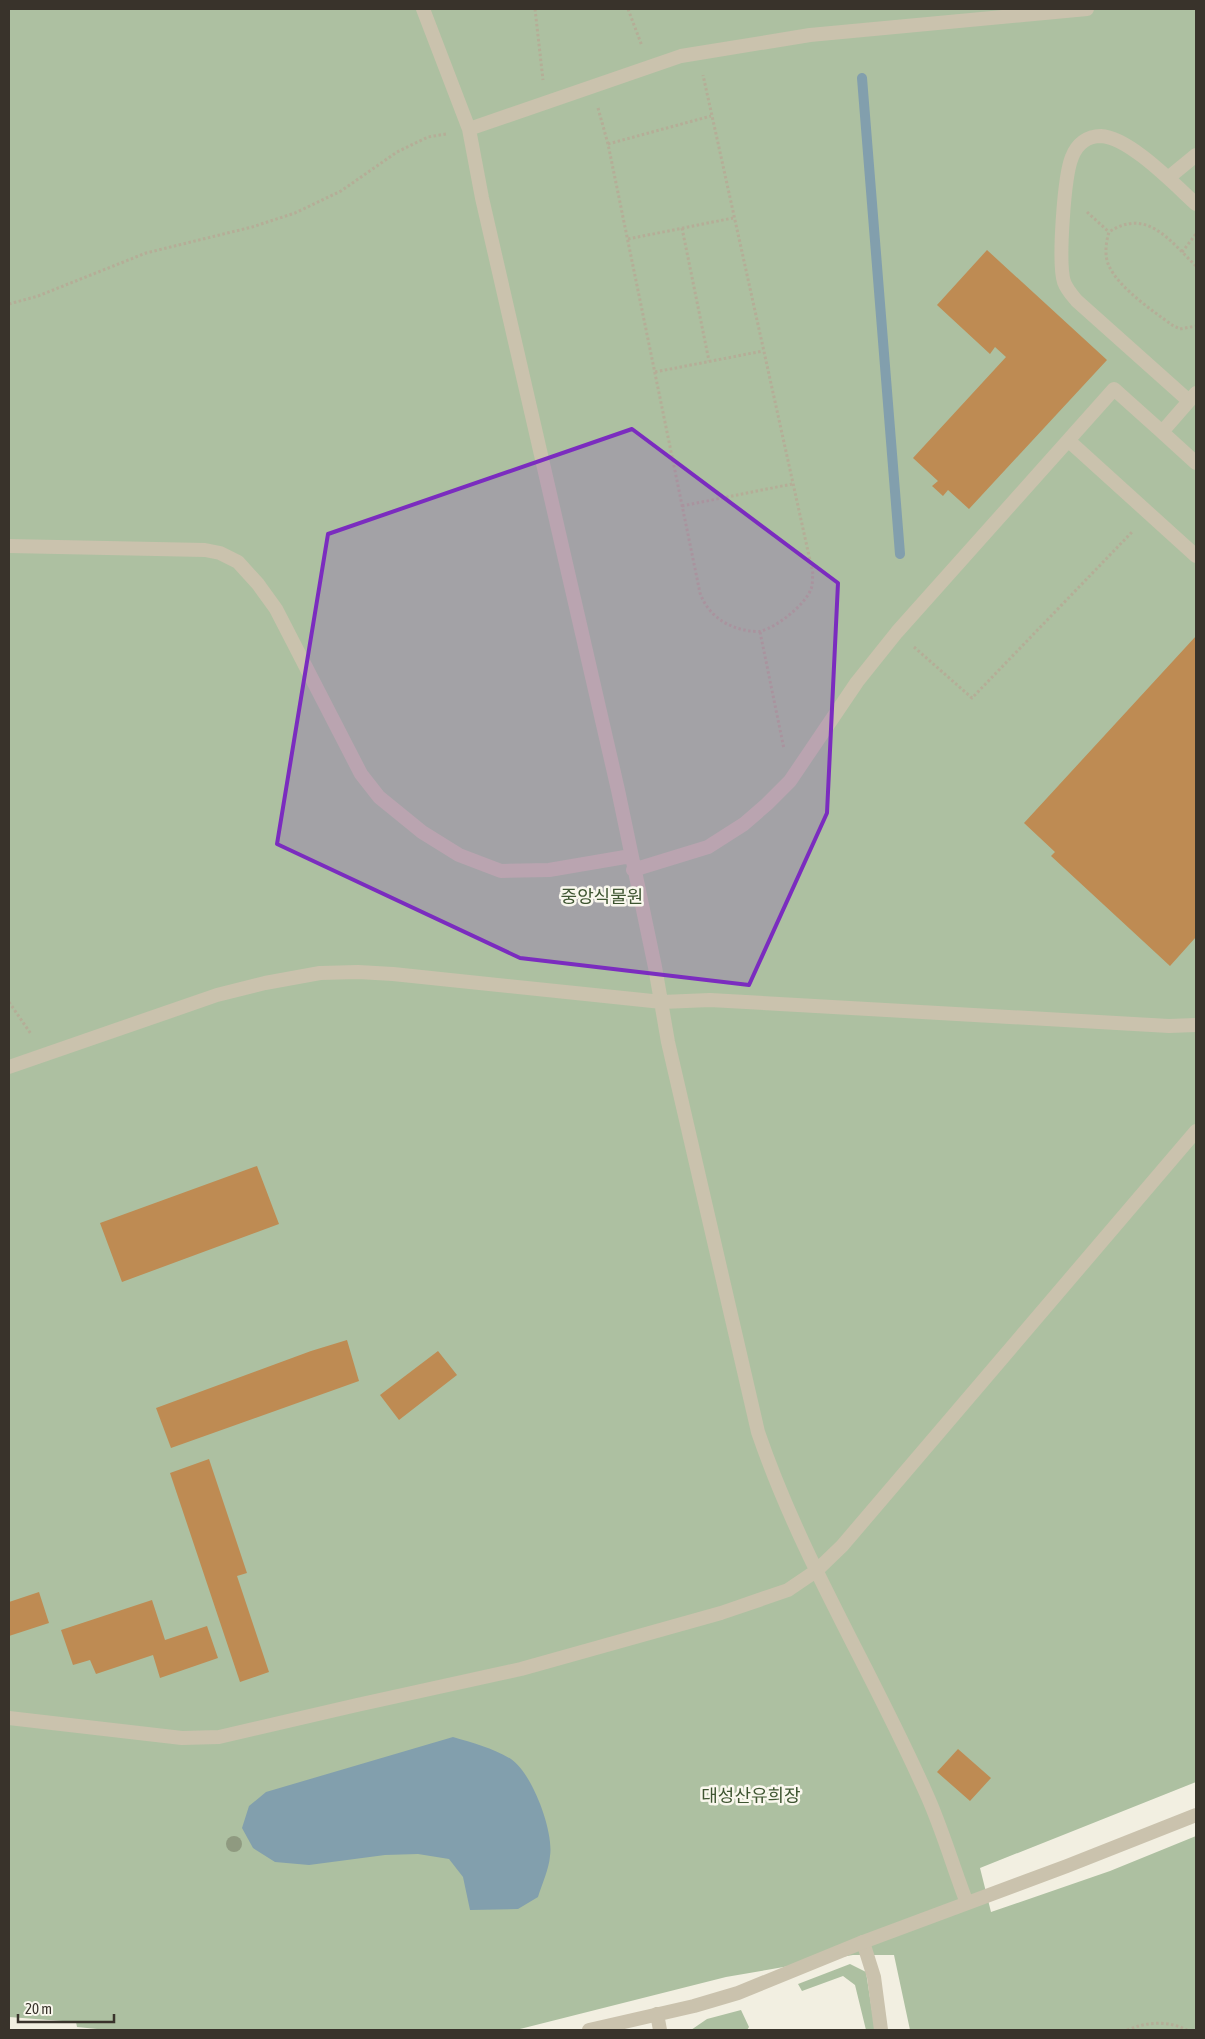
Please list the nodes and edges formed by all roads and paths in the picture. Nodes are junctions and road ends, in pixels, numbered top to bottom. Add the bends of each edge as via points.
1 (423, 9) edge
2 (535, 9) edge
3 (628, 9) edge
4 (1087, 9) edge
5 (698, 53) junction
6 (650, 66) junction
7 (592, 87) junction
8 (546, 103) junction
9 (711, 116) junction
10 (469, 129) junction
11 (608, 144) junction
12 (1196, 155) edge
13 (1168, 178) junction
14 (1196, 204) edge
15 (733, 218) junction
16 (682, 228) junction
17 (1196, 234) edge
18 (628, 238) junction
19 (1182, 252) junction
20 (1196, 266) edge
21 (9, 304) edge
22 (1196, 326) edge
23 (763, 351) junction
24 (709, 361) junction
25 (655, 372) junction
26 (1192, 397) edge
27 (1162, 432) junction
28 (1069, 441) junction
29 (1196, 463) edge
30 (792, 484) junction
31 (682, 506) junction
32 (1149, 514) junction
33 (9, 546) edge
34 (1196, 556) edge
35 (760, 632) junction
36 (897, 632) junction
37 (790, 781) junction
38 (631, 856) junction
39 (633, 870) junction
40 (9, 1002) edge
41 (662, 1002) junction
42 (1196, 1025) edge
43 (45, 1055) junction
44 (9, 1067) edge
45 (1196, 1131) edge
46 (816, 1571) junction
47 (9, 1718) edge
48 (1196, 1815) edge
49 (966, 1903) junction
50 (863, 1942) junction
51 (657, 2014) junction
52 (590, 2030) edge
53 (660, 2030) edge
54 (881, 2030) edge
55 (1127, 2030) edge
56 (1187, 2030) edge

1 - 10 street
2 - 8 path
3 - 6 path
4 - 5 street via 810,36
5 - 6 street
5 - 9 path
6 - 7 street
7 - 8 street
7 - 11 path
8 - 10 street
9 - 11 path
9 - 15 path
10 - 21 path via 428,138 397,152 341,191 294,213 252,227 146,252 38,296
10 - 38 street
11 - 18 path
12 - 13 street
13 - 14 street
13 - 26 street via 1117,140 1102,136 1087,138 1072,158 1065,192 1062,270 1068,290 1077,301
15 - 16 path
15 - 23 path
16 - 18 path
16 - 24 path
17 - 19 path
18 - 25 path
19 - 20 path
19 - 22 path via 1144,223 1118,226 1109,232 1107,238 1109,267 1123,284 1172,325 1180,329
23 - 24 path
23 - 30 path
24 - 25 path
25 - 31 path
26 - 27 street
27 - 28 street via 1114,389
27 - 29 street
28 - 32 street
28 - 36 street
30 - 31 path
30 - 35 path via 813,574 811,589 784,619
31 - 35 path via 704,604 722,622 742,630
32 - 34 street
32 - 36 path via 972,698
33 - 38 street via 205,550 220,553 238,562 276,609 361,774 379,797 422,832 459,855 501,871 549,870
35 - 37 path
36 - 37 street via 857,682
37 - 39 street via 744,824 708,847
38 - 39 street
39 - 41 street
40 - 43 path
41 - 42 street via 710,1000
41 - 43 street via 393,974 320,973 217,995
41 - 46 street via 668,1042 758,1432
43 - 44 street
45 - 46 street via 923,1453
46 - 47 street via 788,1590 721,1613 530,1667 219,1738 182,1738
46 - 49 street via 927,1794
48 - 49 street
49 - 50 street
50 - 51 street via 738,1993
50 - 54 street via 874,1977
51 - 52 street
51 - 53 street
55 - 56 path via 1142,2024 1160,2023

